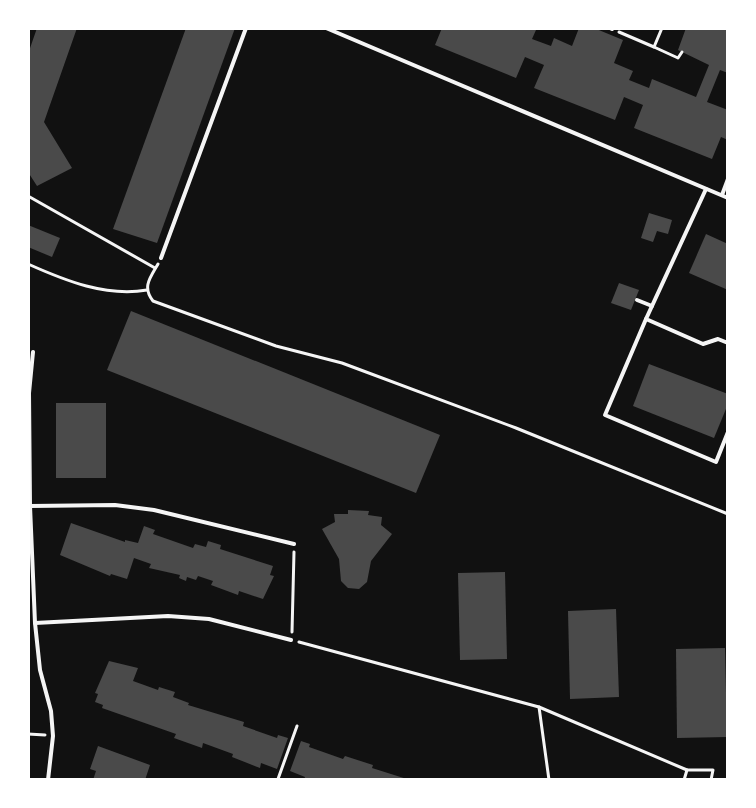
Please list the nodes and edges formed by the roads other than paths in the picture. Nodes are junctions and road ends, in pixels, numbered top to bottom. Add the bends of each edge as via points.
1 (246, 28) edge
2 (326, 28) edge
3 (728, 179) edge
4 (706, 189) junction
5 (722, 195) junction
6 (728, 198) edge
7 (161, 258) road end
8 (637, 300) dead end
9 (652, 306) junction
10 (646, 320) junction
11 (728, 343) edge
12 (33, 352) dead end
13 (728, 432) edge
14 (30, 506) edge
15 (294, 544) road end
16 (35, 623) junction
17 (291, 640) road end
18 (48, 780) edge

1 - 7 lane
2 - 4 lane
3 - 5 lane
4 - 5 lane
4 - 9 lane
5 - 6 lane
8 - 9 lane
9 - 10 lane
10 - 11 lane via 703,344 718,339
10 - 13 lane via 605,415 716,462
12 - 14 lane via 29,393
14 - 15 lane via 125,506 154,510
14 - 16 lane
16 - 17 lane via 168,616 209,619
16 - 18 lane via 40,670 51,711 53,736

